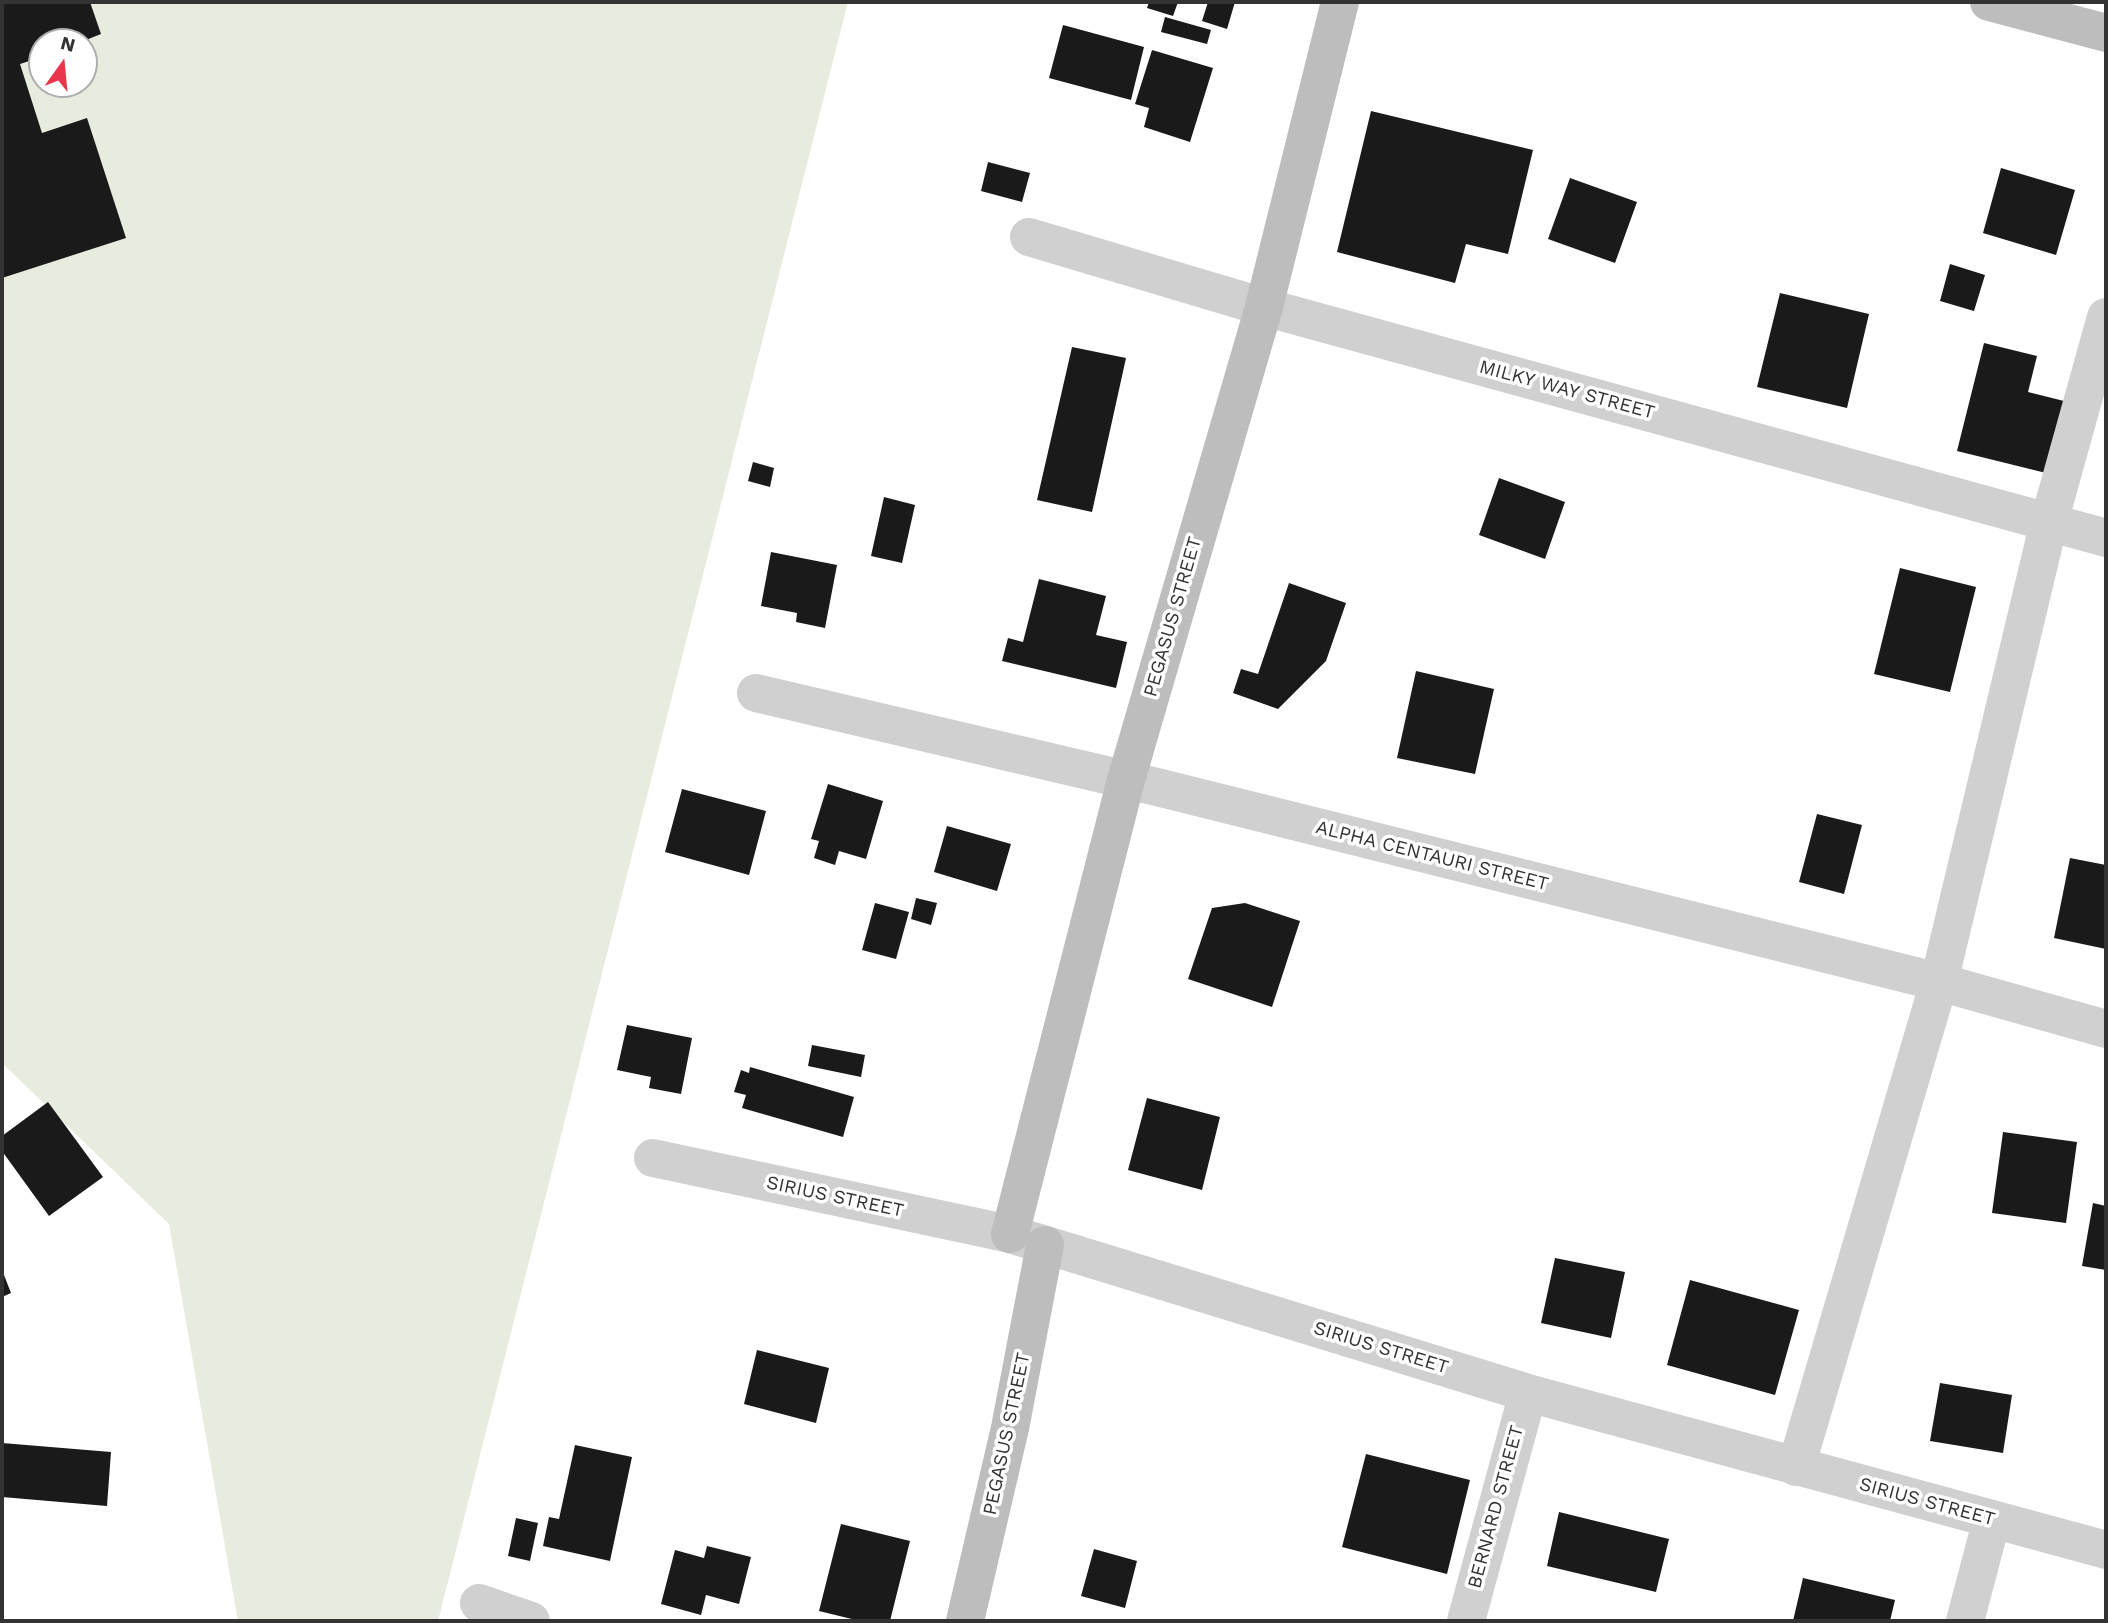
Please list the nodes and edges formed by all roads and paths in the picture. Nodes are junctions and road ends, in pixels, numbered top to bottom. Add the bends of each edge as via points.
1 (1340, 2) edge
2 (1989, 2) edge
3 (2106, 33) edge
4 (1029, 237) dead end
5 (1264, 307) junction
6 (2106, 317) edge
7 (2049, 522) junction
8 (2106, 538) edge
9 (756, 693) dead end
10 (1126, 779) junction
11 (1939, 982) junction
12 (2106, 1029) edge
13 (653, 1158) dead end
14 (1027, 1240) junction
15 (1528, 1393) junction
16 (1796, 1467) junction
17 (1992, 1519) junction
18 (2106, 1550) edge
19 (479, 1604) dead end
20 (531, 1621) edge
21 (965, 1621) edge
22 (1465, 1621) edge
23 (1965, 1621) edge

1 - 5 street, PEGASUS STREET
2 - 3 street
4 - 5 street, MILKY WAY STREET
5 - 7 street, MILKY WAY STREET
5 - 10 street, PEGASUS STREET
6 - 7 street
7 - 8 street, MILKY WAY STREET
7 - 11 street
9 - 10 street, ALPHA CENTAURI STREET
10 - 11 street, ALPHA CENTAURI STREET
10 - 14 street, PEGASUS STREET
11 - 12 street, ALPHA CENTAURI STREET
11 - 16 street
13 - 14 street, SIRIUS STREET
14 - 15 street, SIRIUS STREET
14 - 21 street, PEGASUS STREET via 1010,1428
15 - 16 street, SIRIUS STREET
15 - 22 street, BERNARD STREET
16 - 17 street, SIRIUS STREET
17 - 18 street, SIRIUS STREET
17 - 23 street
19 - 20 street

